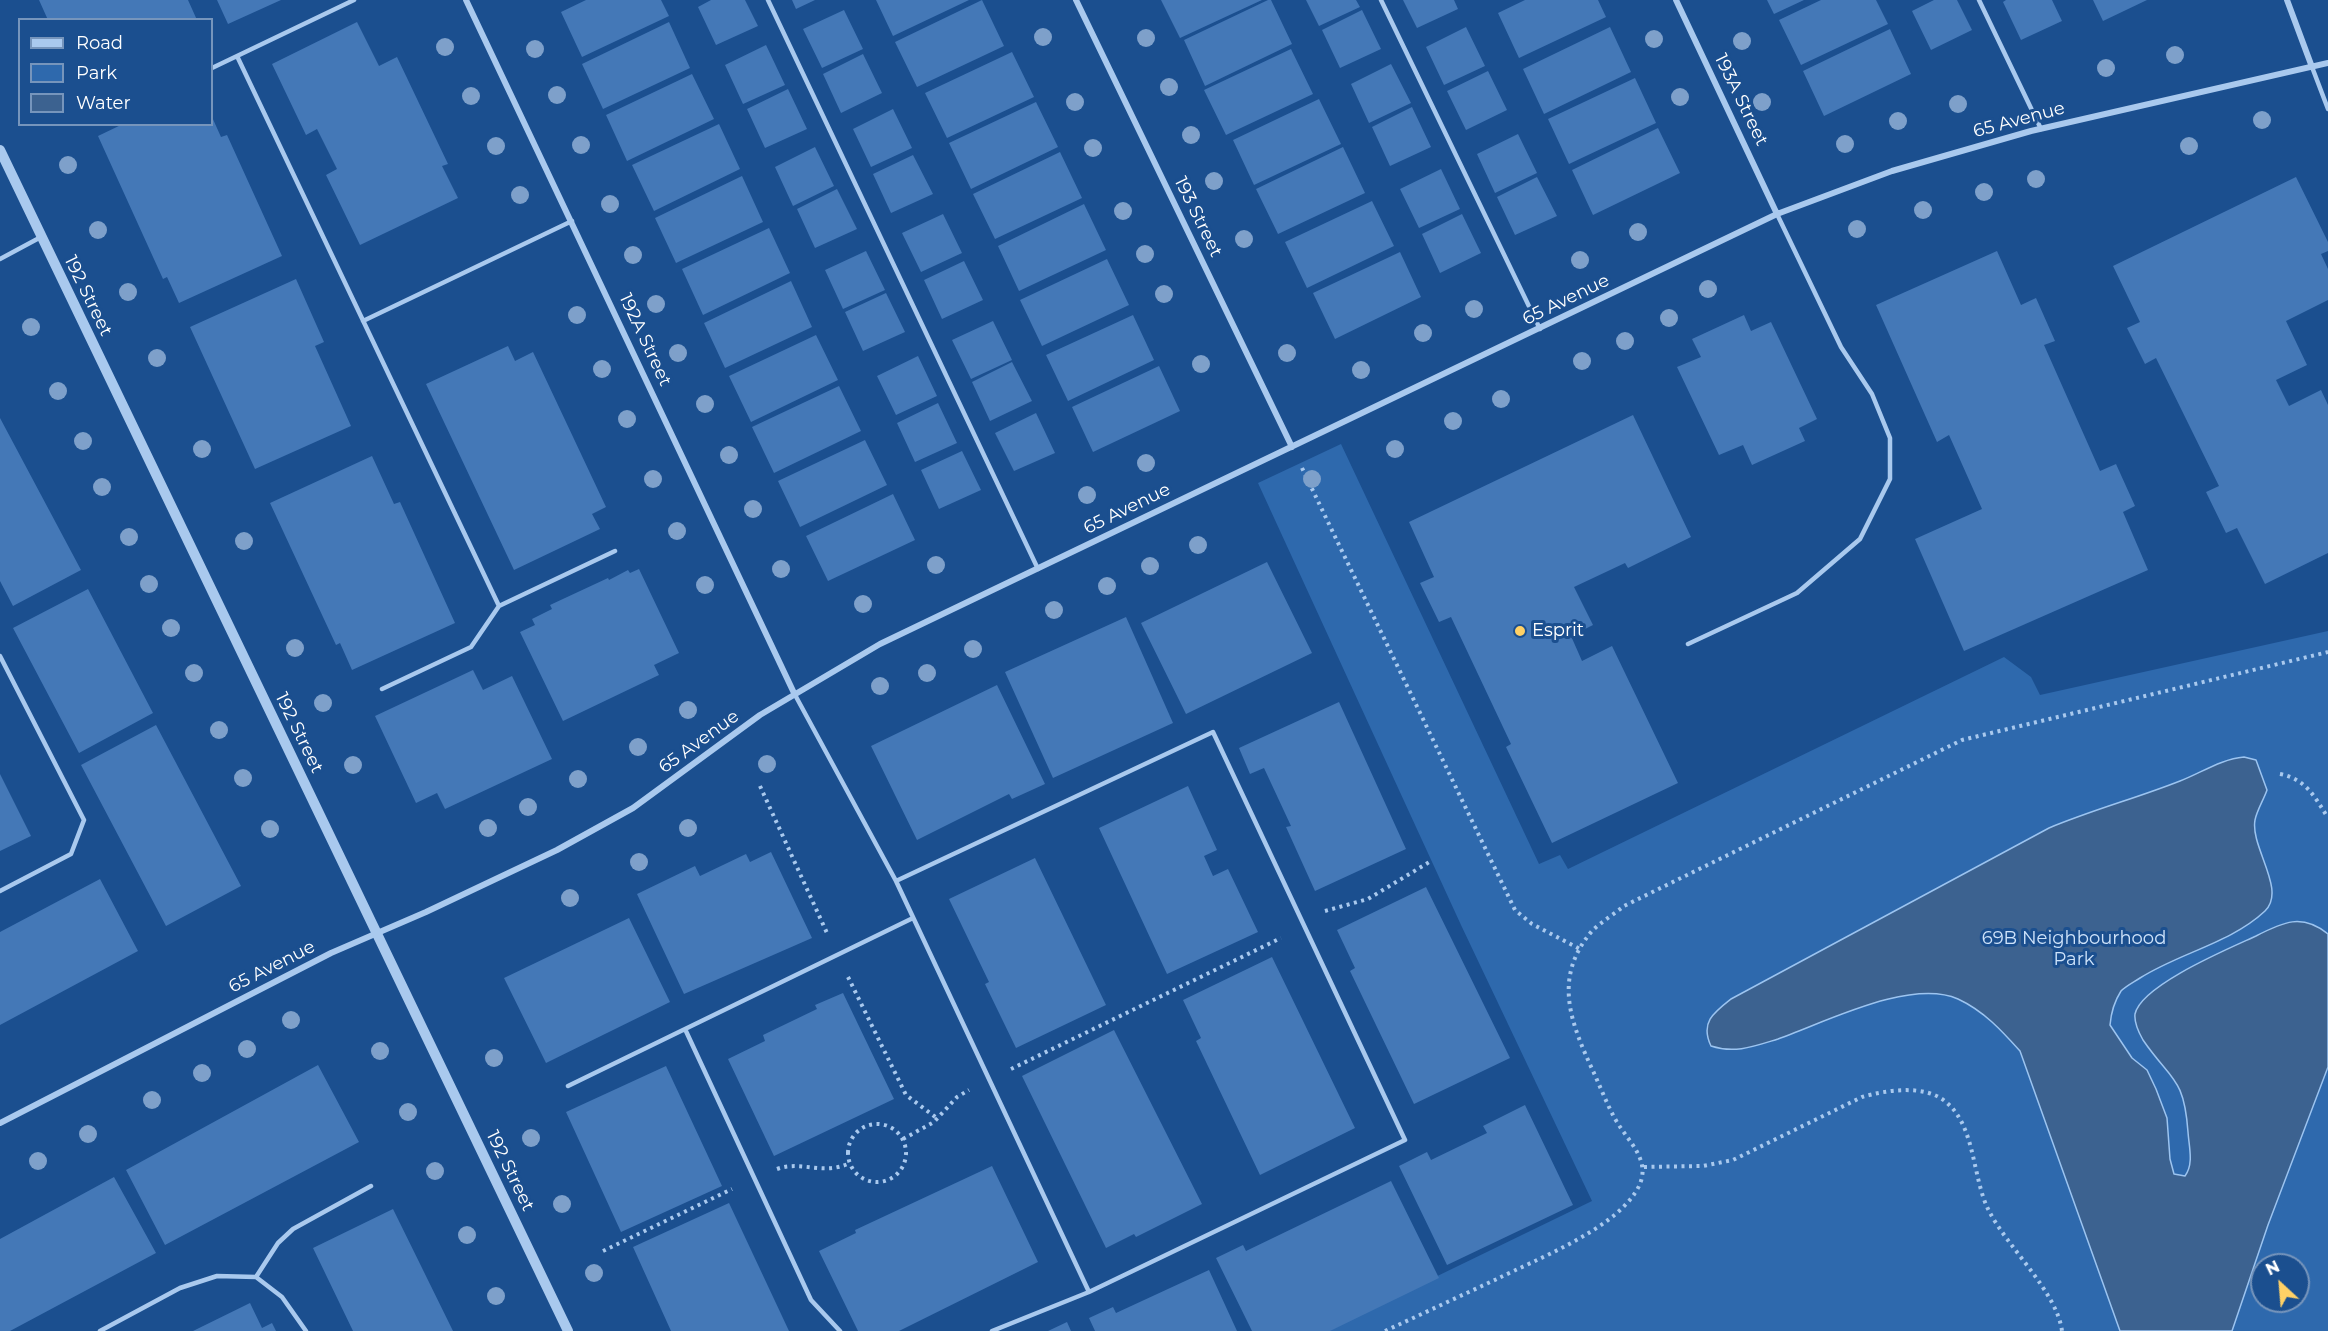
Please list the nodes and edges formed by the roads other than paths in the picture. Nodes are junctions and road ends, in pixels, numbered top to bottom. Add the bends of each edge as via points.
1 (354, 0) edge
2 (466, 0) edge
3 (768, 0) edge
4 (1076, 0) edge
5 (1381, 0) edge
6 (1677, 0) edge
7 (1979, 0) edge
8 (2288, 0) edge
9 (237, 56) junction
10 (2328, 63) edge
11 (2312, 67) junction
12 (213, 68) edge
13 (2328, 109) edge
14 (2041, 129) junction
15 (0, 150) edge
16 (1777, 214) junction
17 (572, 221) junction
18 (41, 237) junction
19 (0, 259) edge
20 (363, 321) junction
21 (1540, 330) junction
22 (1292, 447) junction
23 (615, 551) dead end
24 (1038, 569) junction
25 (499, 606) junction
26 (1688, 644) dead end
27 (0, 656) edge
28 (382, 689) dead end
29 (794, 693) junction
30 (896, 881) junction
31 (0, 891) edge
32 (913, 918) junction
33 (377, 933) junction
34 (685, 1029) junction
35 (568, 1086) dead end
36 (0, 1123) edge
37 (371, 1186) dead end
38 (256, 1277) junction
39 (1089, 1292) junction
40 (100, 1331) edge
41 (306, 1331) edge
42 (568, 1331) edge
43 (840, 1331) edge
44 (992, 1331) edge

1 - 9 lane
2 - 17 street, 192A Street
3 - 24 lane
4 - 22 street, 193 Street
5 - 21 lane
6 - 16 street, 193A Street
7 - 14 lane
8 - 11 street
9 - 12 lane
9 - 20 lane
10 - 11 street, 65 Avenue
11 - 13 lane
11 - 14 street, 65 Avenue
14 - 16 street, 65 Avenue via 1892,171
15 - 18 street, 192 Street
16 - 21 street, 65 Avenue
16 - 26 lane via 1841,347 1872,394 1890,438 1890,479 1860,539 1797,593
17 - 20 lane
17 - 29 street, 192A Street
18 - 19 lane
18 - 33 street, 192 Street
20 - 25 lane
21 - 22 street, 65 Avenue
22 - 24 street, 65 Avenue
23 - 25 lane
24 - 29 street, 65 Avenue via 880,644
25 - 28 lane via 471,647
27 - 31 lane via 84,820 71,854
29 - 30 lane
29 - 33 street, 65 Avenue via 633,808 557,850
30 - 32 lane
30 - 39 lane via 1213,732 1405,1140
32 - 34 lane
32 - 39 lane
33 - 36 street, 65 Avenue
33 - 42 street, 192 Street
34 - 35 lane
34 - 43 lane via 811,1300
37 - 38 lane via 293,1229 278,1243
38 - 40 lane via 217,1276 180,1288
38 - 41 lane via 282,1297
39 - 44 lane

